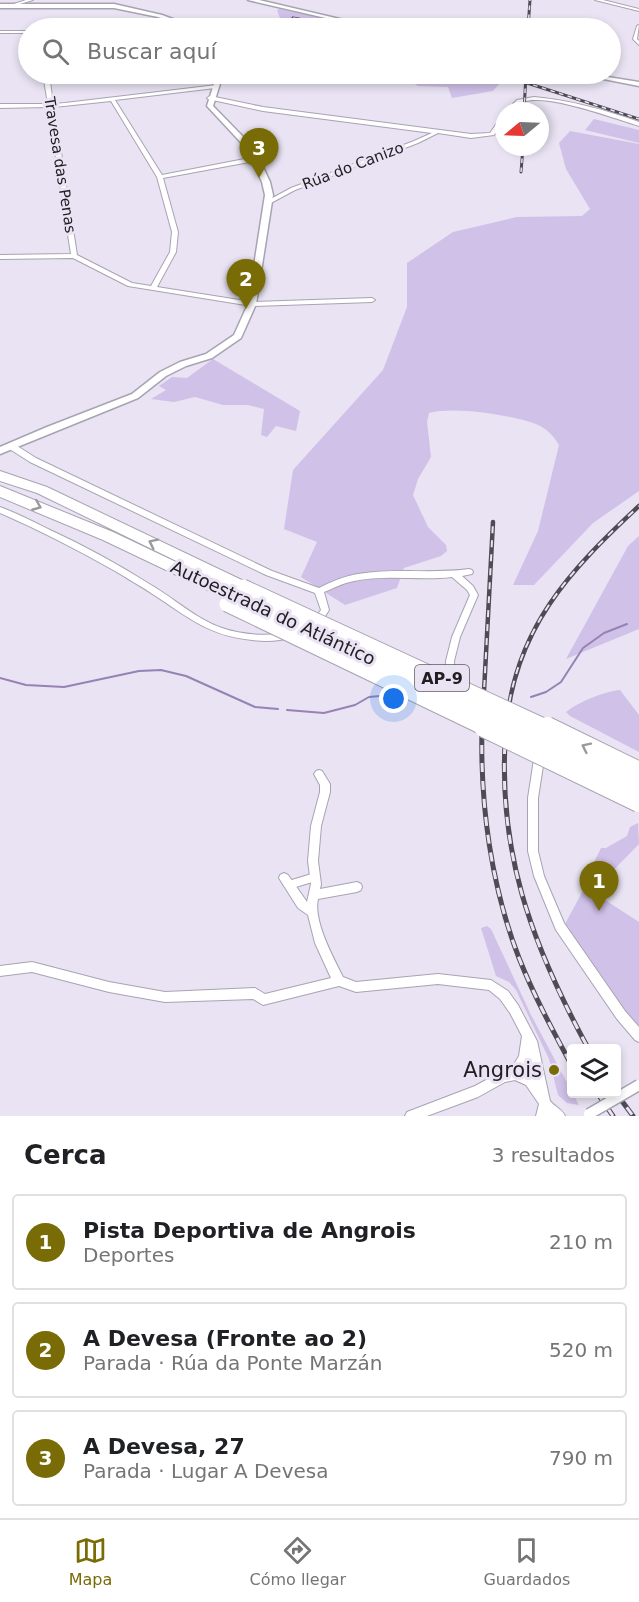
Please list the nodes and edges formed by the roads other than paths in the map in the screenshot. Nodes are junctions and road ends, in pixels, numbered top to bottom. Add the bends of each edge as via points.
1 (31, 0) edge
2 (130, 0) edge
3 (251, 0) edge
4 (597, 0) edge
5 (13, 5) junction
6 (0, 6) edge
7 (117, 6) junction
8 (639, 10) edge
9 (166, 18) edge
10 (331, 18) edge
11 (639, 26) edge
12 (0, 32) edge
13 (18, 32) edge
14 (639, 44) edge
15 (621, 81) edge
16 (47, 84) edge
17 (639, 84) edge
18 (215, 86) joint
19 (210, 98) junction
20 (112, 99) junction
21 (520, 102) edge
22 (50, 105) junction
23 (0, 106) edge
24 (639, 124) edge
25 (495, 130) edge
26 (437, 132) junction
27 (255, 159) junction
28 (160, 177) junction
29 (269, 202) junction
30 (74, 256) junction
31 (0, 258) edge
32 (153, 289) junction
33 (372, 300) dead end
34 (252, 304) junction
35 (6, 449) edge
36 (0, 476) edge
37 (0, 491) edge
38 (0, 510) edge
39 (469, 572) dead end
40 (455, 575) junction
41 (319, 591) junction
42 (236, 596) junction
43 (639, 772) edge
44 (319, 774) dead end
45 (639, 790) edge
46 (639, 802) edge
47 (315, 877) junction
48 (286, 882) joint
49 (357, 887) dead end
50 (314, 895) junction
51 (312, 912) junction
52 (0, 971) edge
53 (339, 981) junction
54 (526, 1031) junction
55 (639, 1036) edge
56 (515, 1074) junction
57 (639, 1085) edge
58 (545, 1103) junction
59 (556, 1115) edge
60 (586, 1115) edge
61 (411, 1116) edge
62 (542, 1116) edge

1 - 5 street
2 - 7 street
3 - 10 street
4 - 8 street
5 - 6 street
5 - 7 street
7 - 9 street
11 - 14 street
12 - 13 street
15 - 17 street
16 - 22 street, Travesa das Penas
18 - 19 street
18 - 20 street
19 - 26 street via 263,110
19 - 27 street via 210,108 246,142
20 - 22 street
20 - 28 street
21 - 24 street via 536,99
22 - 23 street
22 - 30 street, Travesa das Penas
25 - 26 street via 483,136
26 - 29 street, Rúa do Canizo
27 - 28 street
27 - 29 street
28 - 32 street via 175,232 173,252
29 - 34 street
30 - 31 street
30 - 32 street via 130,285
32 - 34 street
33 - 34 street
34 - 35 street via 237,336 209,356 163,374 119,404
35 - 41 street via 268,573
42 -> 36 highway, Autoestrada do Atlántico / AP-9 via 42,489
37 -> 42 highway via 73,520 95,537
38 - 41 street via 80,548 219,631 284,638 312,626 325,610
39 - 40 street
40 - 41 street via 378,574 331,584
40 - 55 street via 474,594 456,637 450,661 450,687 544,738 533,798 533,851 539,876 560,926
43 -> 42 highway, Autoestrada do Atlántico / AP-9, bridge via 470,690
42 - 45 highway, Autoestrada do Atlántico / AP-9, bridge
42 - 46 highway, bridge
44 - 47 street via 325,792 316,826
47 - 48 street
47 - 50 street
48 - 51 street
49 - 50 street
50 - 51 street
51 - 53 street via 320,943
52 - 53 street via 32,967 165,997 255,993 263,1000
53 - 54 street via 356,987 438,979 484,984 498,989
54 - 56 street via 525,1058
54 - 58 street via 533,1045
56 - 58 street via 530,1081
56 - 61 street
57 - 60 street, bridge
58 - 59 street
58 - 62 street

